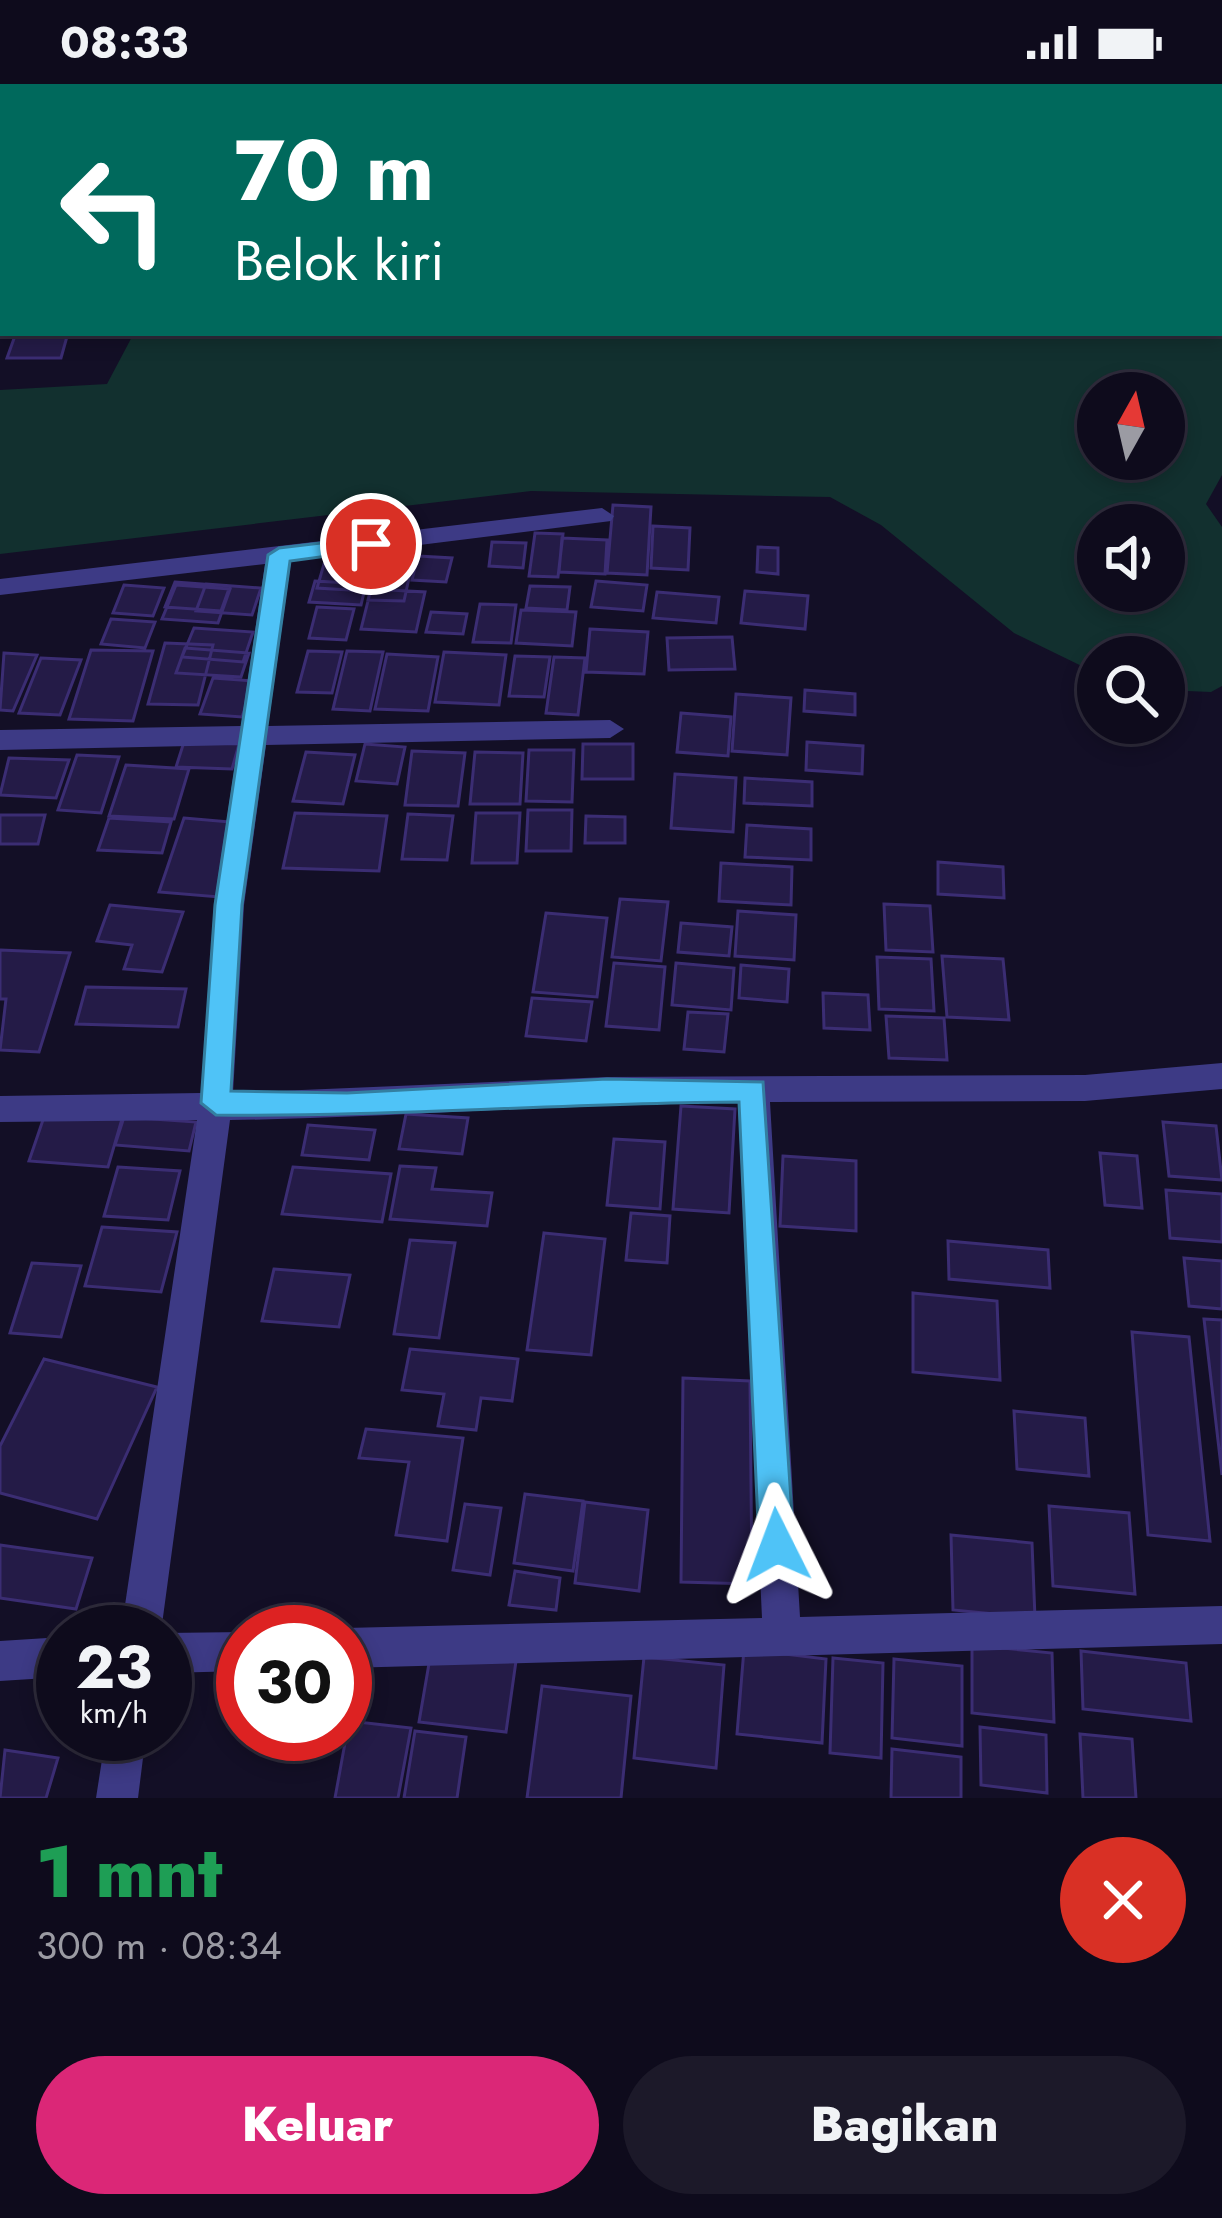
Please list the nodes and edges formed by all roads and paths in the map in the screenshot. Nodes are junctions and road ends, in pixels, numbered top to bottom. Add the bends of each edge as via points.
1 (602, 516) dead end
2 (279, 555) junction
3 (0, 586) edge
4 (610, 729) dead end
5 (257, 733) junction
6 (0, 740) edge
7 (1222, 1076) edge
8 (753, 1090) junction
9 (216, 1103) junction
10 (0, 1109) edge
11 (145, 1605) edge
12 (1222, 1625) edge
13 (782, 1636) junction
14 (372, 1647) edge
15 (36, 1658) edge
16 (0, 1660) edge
17 (122, 1761) edge
18 (117, 1798) edge

1 - 2 street
2 - 3 street
2 - 5 street
4 - 5 street
5 - 6 street
5 - 9 street via 229,905
7 - 8 street via 1085,1088
8 - 9 street
8 - 13 street
9 - 10 street
9 - 11 street
12 - 13 street
13 - 14 street
15 - 16 street
17 - 18 street

